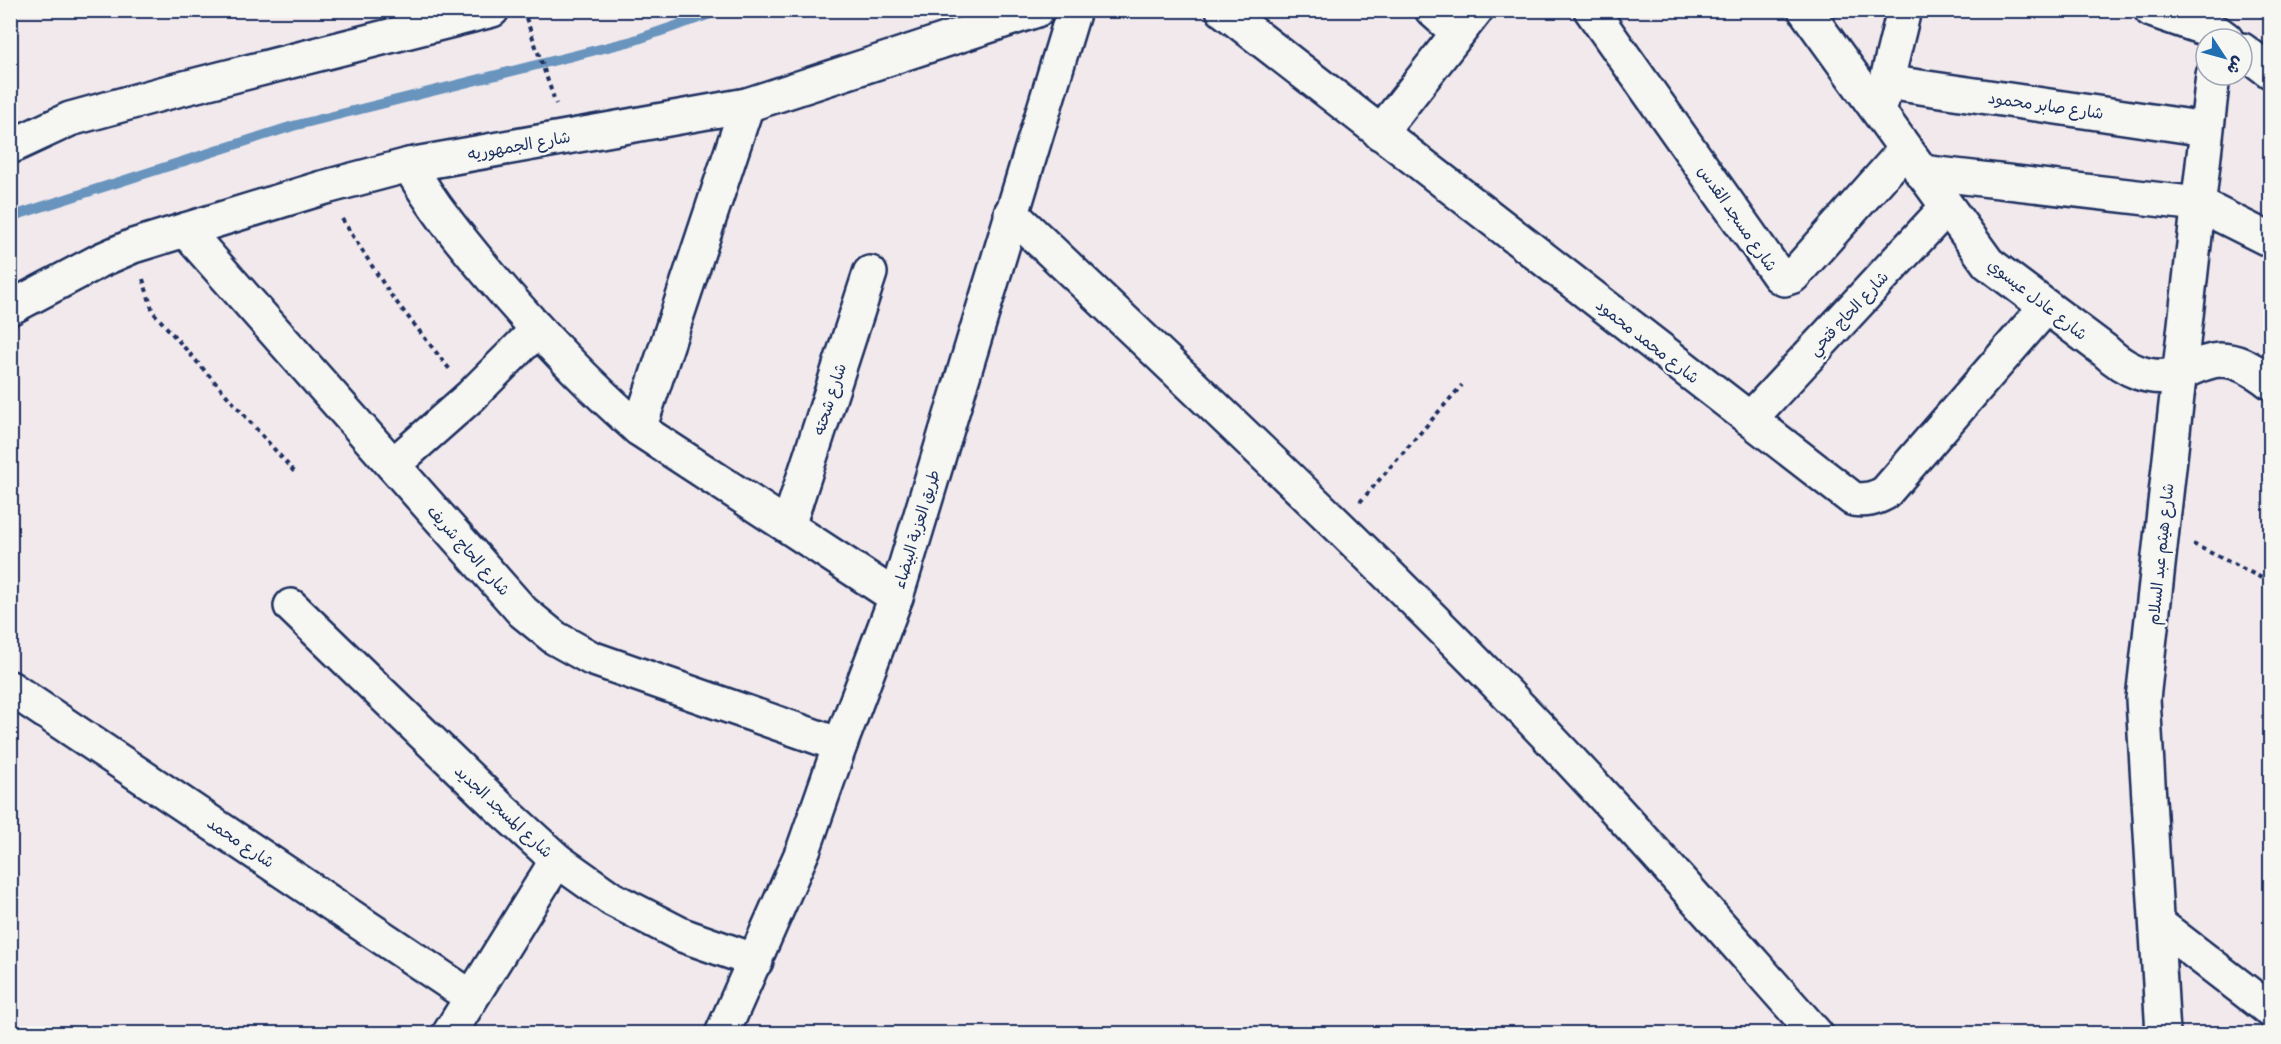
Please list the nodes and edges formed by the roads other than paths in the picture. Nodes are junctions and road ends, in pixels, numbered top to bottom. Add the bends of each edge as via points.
1 (492, 10) edge
2 (1037, 10) edge
3 (1074, 10) edge
4 (1223, 10) edge
5 (1432, 10) edge
6 (1591, 10) edge
7 (1804, 10) edge
8 (1904, 10) edge
9 (2151, 10) edge
10 (1467, 22) edge
11 (2203, 27) edge
12 (2254, 58) edge
13 (2271, 71) edge
14 (2211, 87) edge
15 (1882, 97) junction
16 (747, 105) junction
17 (2206, 129) junction
18 (1380, 133) junction
19 (10, 147) edge
20 (1913, 161) junction
21 (409, 165) junction
22 (2198, 204) junction
23 (1947, 207) junction
24 (1011, 213) junction
25 (185, 230) junction
26 (2271, 240) edge
27 (870, 273) dead end
28 (2046, 307) junction
29 (10, 308) edge
30 (536, 331) junction
31 (2180, 373) junction
32 (2271, 382) edge
33 (1750, 419) junction
34 (639, 429) junction
35 (393, 465) junction
36 (788, 526) junction
37 (896, 597) junction
38 (291, 606) dead end
39 (10, 688) edge
40 (840, 745) junction
41 (557, 860) junction
42 (2157, 924) junction
43 (756, 961) junction
44 (471, 997) junction
45 (2271, 1010) edge
46 (449, 1034) edge
47 (722, 1034) edge
48 (1816, 1034) edge
49 (2163, 1034) edge

1 - 19 street via 70,119
2 - 16 street, شارع الجمهوريه
3 - 24 street, طريق العزبة البيضاء
4 - 18 street, شارع محمد محمود
5 - 10 street
6 - 20 street, شارع مسجد القدس via 1784,279 1793,276
7 - 15 street, شارع عادل عيسوي
8 - 15 street
9 - 11 street
10 - 18 street
12 - 13 street
14 - 17 street, شارع هيثم عبد السلام
15 - 17 street, شارع صابر محمود
15 - 20 street, شارع عادل عيسوي
16 - 21 street, شارع الجمهوريه
16 - 34 street
17 - 22 street, شارع هيثم عبد السلام
18 - 33 street, شارع محمد محمود
20 - 22 street
20 - 23 street, شارع عادل عيسوي
21 - 25 street, شارع الجمهوريه
21 - 30 street via 442,218
22 - 26 street
22 - 31 street, شارع هيثم عبد السلام
23 - 28 street, شارع عادل عيسوي via 1988,262
23 - 33 street, شارع الحاج فتحي
24 - 37 street, طريق العزبة البيضاء
24 - 48 street via 1516,704
25 - 29 street, شارع الجمهوريه via 101,260
25 - 35 street, شارع الحاج شريف
27 - 36 street, شارع شحته
28 - 31 street, شارع عادل عيسوي via 2119,365 2138,374 2159,377
28 - 33 street, شارع محمد محمود via 1893,485 1875,498 1853,499
30 - 34 street
30 - 35 street
31 - 32 street, شارع عادل عيسوي via 2200,363 2222,360 2243,365
31 - 42 street, شارع هيثم عبد السلام via 2144,699
34 - 36 street
35 - 40 street, شارع الحاج شريف via 523,612 555,638 629,673
36 - 37 street
37 - 40 street, طريق العزبة البيضاء
38 - 41 street, شارع المسجد الجديد
39 - 44 street, شارع محمد
40 - 43 street, طريق العزبة البيضاء via 804,849
41 - 43 street, شارع المسجد الجديد via 612,899 682,935
41 - 44 street
42 - 45 street
42 - 49 street, شارع هيثم عبد السلام
43 - 47 street, طريق العزبة البيضاء
44 - 46 street

